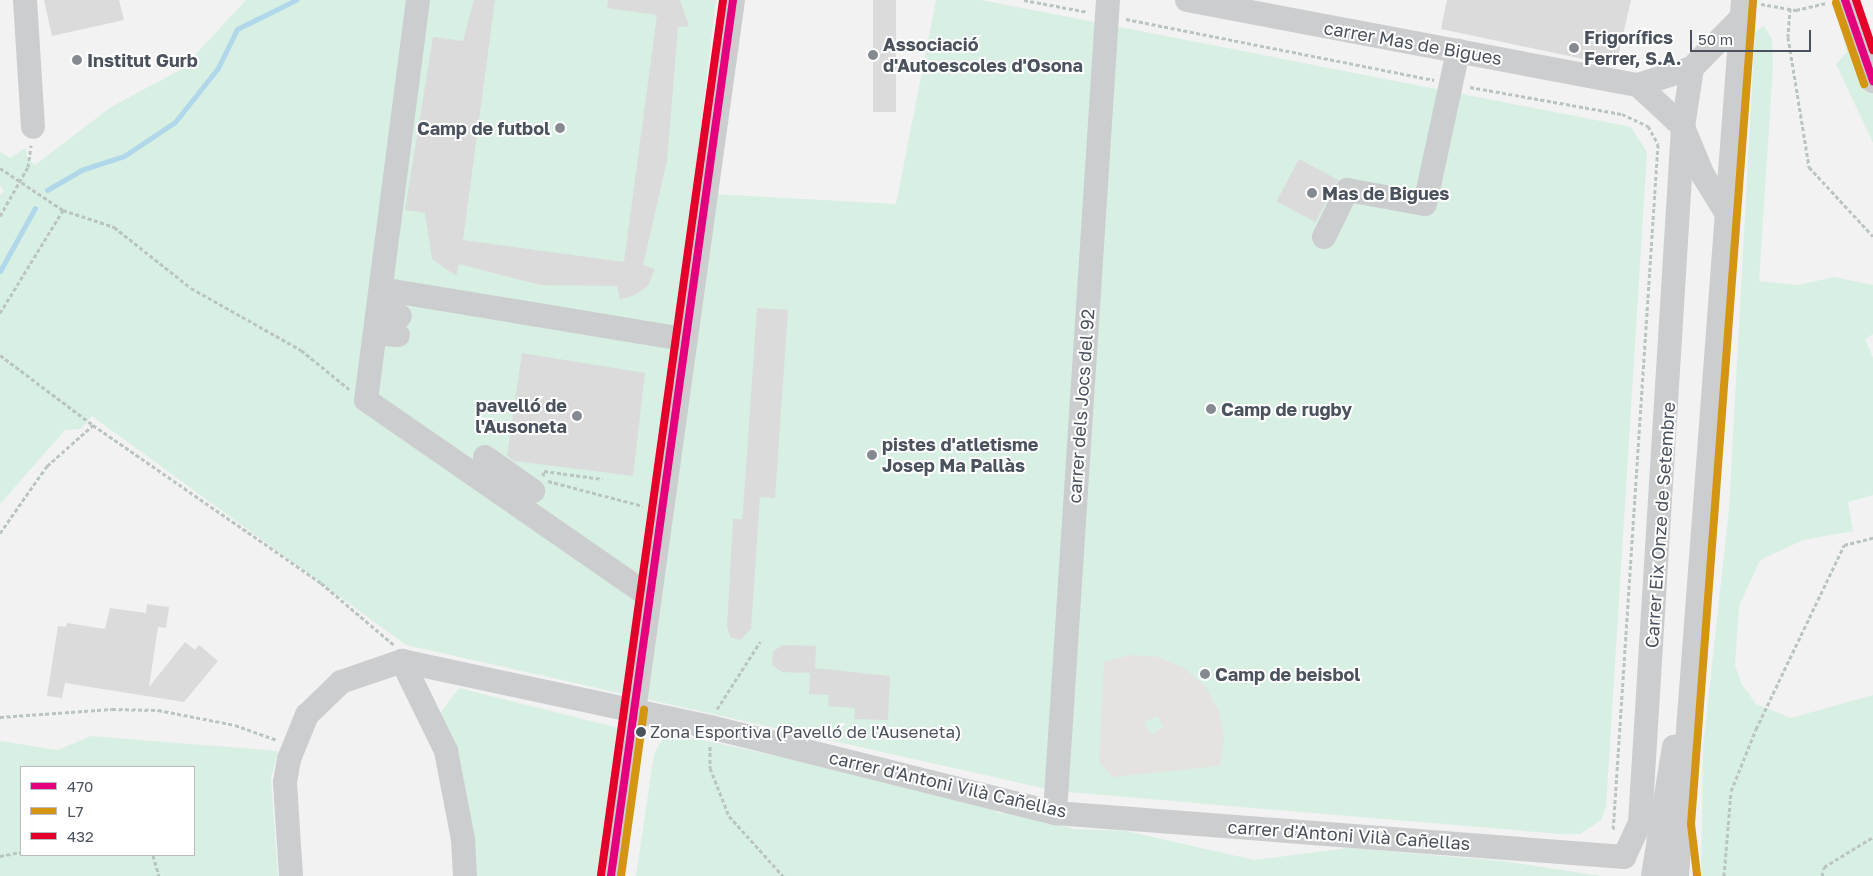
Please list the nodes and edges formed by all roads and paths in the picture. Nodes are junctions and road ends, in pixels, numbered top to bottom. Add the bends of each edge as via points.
1 (25, 0) edge
2 (418, 0) edge
3 (732, 0) edge
4 (1024, 0) edge
5 (1187, 0) edge
6 (1838, 1) edge
7 (1743, 6) edge
8 (1107, 8) edge
9 (1790, 8) junction
10 (1458, 51) junction
11 (1692, 68) junction
12 (1873, 81) edge
13 (1451, 83) junction
14 (1638, 85) junction
15 (1683, 127) junction
16 (33, 128) joint
17 (0, 168) edge
18 (1703, 175) junction
19 (18, 183) junction
20 (1681, 190) junction
21 (62, 210) junction
22 (1728, 214) junction
23 (0, 216) edge
24 (1873, 236) edge
25 (1324, 237) dead end
26 (381, 288) junction
27 (0, 313) edge
28 (683, 338) junction
29 (0, 355) edge
30 (366, 400) junction
31 (93, 426) junction
32 (485, 457) dead end
33 (602, 479) dead end
34 (533, 491) dead end
35 (661, 511) junction
36 (0, 533) edge
37 (1873, 538) edge
38 (648, 596) junction
39 (760, 642) dead end
40 (1694, 642) junction
41 (402, 661) junction
42 (723, 700) dead end
43 (634, 709) junction
44 (0, 717) edge
45 (710, 727) junction
46 (294, 747) junction
47 (1055, 812) junction
48 (1681, 824) junction
49 (1873, 837) edge
50 (20, 852) edge
51 (0, 856) edge
52 (153, 856) edge
53 (1617, 856) junction
54 (159, 876) edge
55 (291, 876) edge
56 (465, 876) edge
57 (611, 876) edge
58 (783, 876) edge
59 (1653, 876) edge
60 (1677, 876) edge
61 (1687, 876) edge
62 (1724, 876) edge
63 (1822, 876) edge

1 - 16 street
2 - 26 street
3 - 28 street
4 - 8 path
5 - 10 street, carrer Mas de Bigues
6 - 9 path
6 - 12 street
7 - 9 path
7 - 11 street, carrer Mas de Bigues
7 - 22 street
8 - 13 path
8 - 47 street, carrer dels Jocs del 92
9 - 24 path via 1788,37 1809,167
10 - 13 street
10 - 14 street, carrer Mas de Bigues
11 - 14 street, carrer Mas de Bigues
11 - 15 street, Carrer Eix Onze de Setembre
13 - 25 street via 1425,204 1347,190
13 - 53 path via 1622,114 1648,126 1658,144
14 - 15 street
15 - 18 street
15 - 20 street, Carrer Eix Onze de Setembre
16 - 19 path via 28,167
17 - 19 path
18 - 20 street via 1689,178
18 - 22 street
19 - 21 path
19 - 23 path
20 - 53 street, Carrer Eix Onze de Setembre via 1640,823
21 - 27 path
21 - 30 path via 114,227 191,288 301,350 324,372
22 - 40 street
26 - 28 street
26 - 30 street via 388,324
28 - 35 street
29 - 31 path
30 - 38 street via 557,523 610,561
31 - 36 path via 47,466
31 - 41 path via 321,583 392,642
32 - 34 street
33 - 35 path via 544,471 542,479
35 - 38 street
37 - 62 path via 1844,545 1731,791
38 - 43 street
39 - 42 path
40 - 48 street
40 - 59 street
41 - 43 street, carrer d'Antoni Vilà Cañellas
41 - 46 street via 341,682 307,715
41 - 56 street via 446,751 463,839
43 - 45 street, carrer d'Antoni Vilà Cañellas
43 - 57 street
44 - 46 path via 112,709 158,710 235,725
45 - 47 street, carrer d'Antoni Vilà Cañellas
45 - 58 path via 710,768 730,816
46 - 55 street via 285,782
47 - 53 street, carrer d'Antoni Vilà Cañellas
48 - 60 street
48 - 61 street
49 - 63 path via 1824,867
50 - 51 path
52 - 54 path

